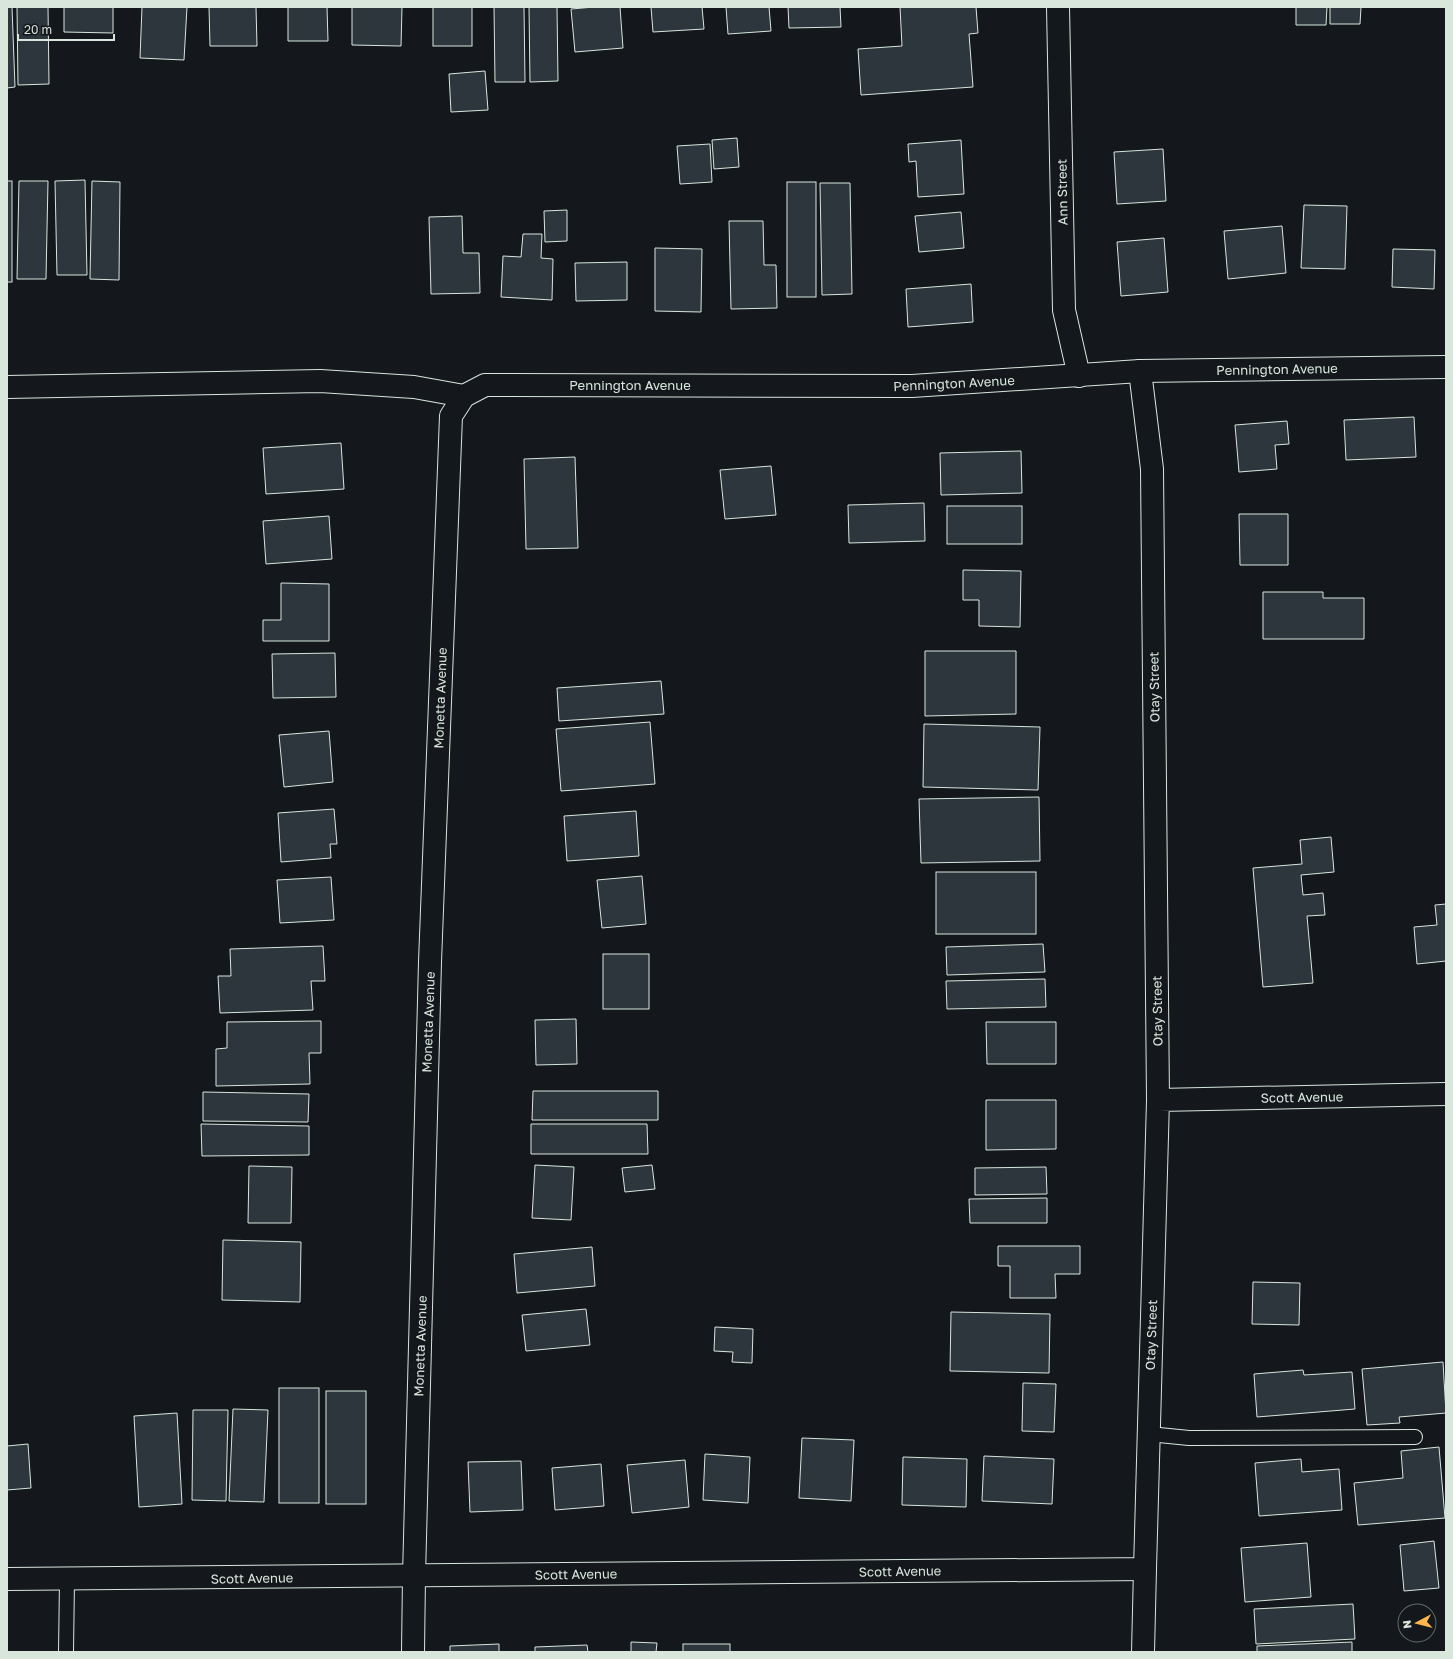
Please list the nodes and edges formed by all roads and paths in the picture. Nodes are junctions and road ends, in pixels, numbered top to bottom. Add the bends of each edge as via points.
1 (1058, 7) edge
2 (1446, 367) edge
3 (1140, 371) junction
4 (1079, 376) junction
5 (7, 387) edge
6 (464, 396) junction
7 (1446, 1094) edge
8 (1158, 1100) junction
9 (1148, 1434) junction
10 (1415, 1437) dead end
11 (1145, 1569) junction
12 (414, 1576) junction
13 (7, 1580) edge
14 (67, 1580) junction
15 (66, 1652) edge
16 (414, 1652) edge
17 (1143, 1652) edge

1 - 4 street, Ann Street via 1064,310
2 - 3 street, Pennington Avenue
3 - 4 street, Pennington Avenue
3 - 8 street, Otay Street via 1152,469
4 - 6 street, Pennington Avenue via 912,386 485,385
5 - 6 street via 320,381 414,387
6 - 12 street, Monetta Avenue via 451,416 430,962
7 - 8 street, Scott Avenue
8 - 9 street, Otay Street
9 - 10 lane via 1189,1438
9 - 11 street, Otay Street
11 - 12 street, Scott Avenue
11 - 17 street, Otay Street
12 - 14 street, Scott Avenue
12 - 16 street, Monetta Avenue
13 - 14 street, Scott Avenue
14 - 15 lane

